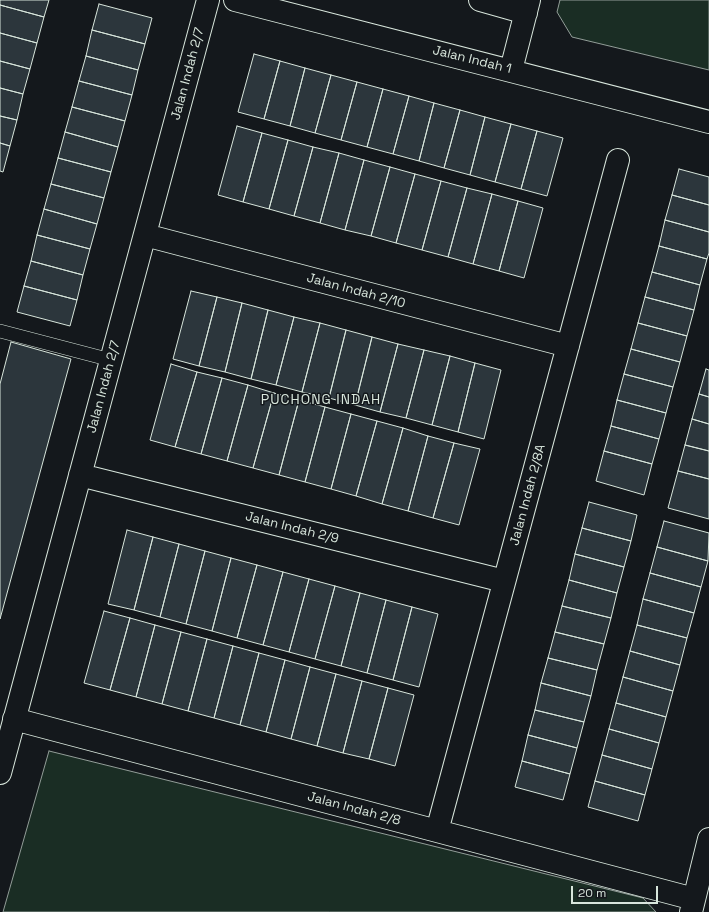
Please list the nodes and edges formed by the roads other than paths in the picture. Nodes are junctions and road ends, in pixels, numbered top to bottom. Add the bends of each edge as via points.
1 (208, 0) edge
2 (235, 0) edge
3 (480, 0) edge
4 (528, 6) edge
5 (511, 70) junction
6 (709, 122) edge
7 (618, 160) dead end
8 (145, 235) junction
9 (0, 331) edge
10 (568, 346) junction
11 (111, 360) junction
12 (80, 475) junction
13 (504, 581) junction
14 (14, 719) junction
15 (0, 774) edge
16 (437, 831) junction
17 (709, 839) edge
18 (692, 905) edge

1 - 8 street, Jalan Indah 2/7
2 - 5 street, Jalan Indah 1
3 - 4 street
4 - 5 street
5 - 6 street, Jalan Indah 1
7 - 10 street, Jalan Indah 2/8A
8 - 10 street, Jalan Indah 2/10
8 - 11 street, Jalan Indah 2/7
9 - 11 lane
10 - 13 street, Jalan Indah 2/8A
11 - 12 street, Jalan Indah 2/7
12 - 13 street, Jalan Indah 2/9
12 - 14 street, Jalan Indah 2/7
13 - 16 street, Jalan Indah 2/8A
14 - 15 street, Jalan Indah 2/7
14 - 16 street, Jalan Indah 2/8
16 - 18 street, Jalan Indah 2/8
17 - 18 street

